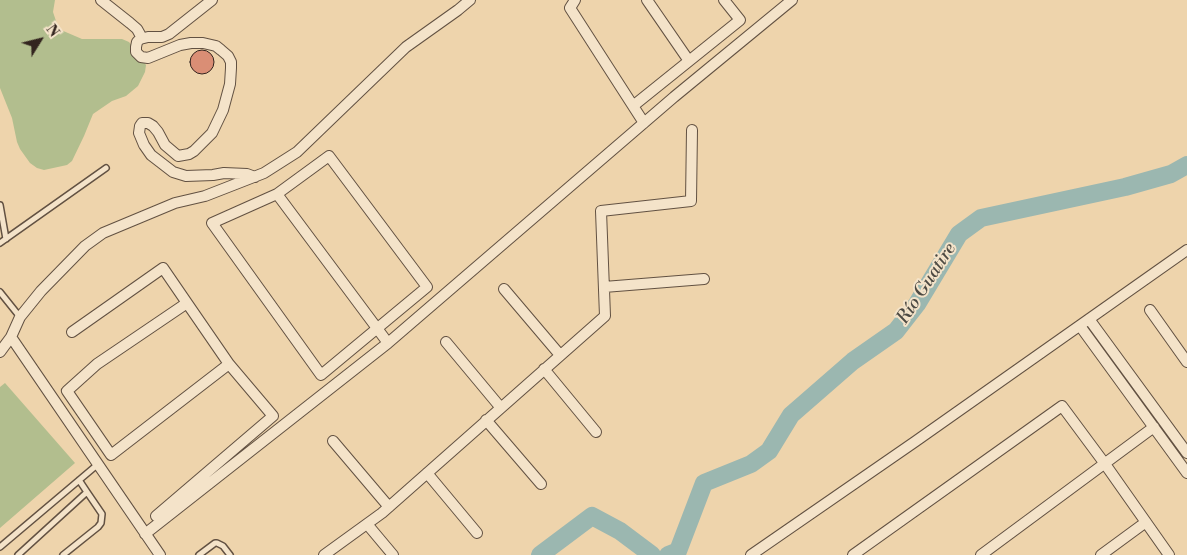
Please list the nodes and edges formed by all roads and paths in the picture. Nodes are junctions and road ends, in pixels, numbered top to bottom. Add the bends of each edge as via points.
1 (101, 0) edge
2 (212, 0) edge
3 (470, 0) edge
4 (575, 0) edge
5 (647, 0) edge
6 (724, 0) edge
7 (792, 0) edge
8 (142, 38) junction
9 (689, 61) junction
10 (633, 106) junction
11 (644, 123) junction
12 (692, 130) dead end
13 (106, 168) dead end
14 (255, 177) junction
15 (277, 194) junction
16 (0, 206) edge
17 (6, 238) junction
18 (0, 243) edge
19 (1187, 250) edge
20 (704, 279) dead end
21 (604, 287) junction
22 (504, 289) dead end
23 (0, 292) edge
24 (187, 303) junction
25 (1150, 310) dead end
26 (20, 317) junction
27 (1089, 320) junction
28 (1080, 326) junction
29 (377, 328) junction
30 (72, 332) dead end
31 (11, 337) junction
32 (446, 342) dead end
33 (388, 343) junction
34 (0, 352) edge
35 (560, 355) junction
36 (1187, 362) edge
37 (229, 364) junction
38 (544, 369) junction
39 (501, 408) junction
40 (486, 420) junction
41 (1154, 427) junction
42 (596, 432) dead end
43 (333, 441) dead end
44 (1187, 453) edge
45 (111, 454) junction
46 (97, 464) junction
47 (1104, 464) junction
48 (427, 473) junction
49 (1187, 473) edge
50 (79, 480) junction
51 (541, 484) dead end
52 (87, 492) junction
53 (388, 507) junction
54 (156, 516) dead end
55 (1146, 522) junction
56 (367, 524) junction
57 (477, 532) dead end
58 (146, 534) junction
59 (0, 547) edge
60 (18, 555) edge
61 (63, 555) edge
62 (160, 555) edge
63 (199, 555) edge
64 (230, 555) edge
65 (324, 555) edge
66 (393, 555) edge
67 (751, 555) edge
68 (853, 555) edge
69 (981, 555) edge
70 (1101, 555) edge
71 (1169, 555) edge

1 - 8 street via 137,29
2 - 8 street via 162,38
3 - 14 street via 406,47 297,152
4 - 10 street via 570,8
5 - 9 street
6 - 9 street via 740,20
7 - 11 street
8 - 14 street via 137,42 136,52 140,57 148,58 180,45 203,43 222,50 231,62 227,97 212,133 194,151 178,156 165,145 153,126 142,123 139,134 148,151 173,172 186,176 224,173
9 - 10 street
10 - 11 street
11 - 33 street
12 - 21 street via 691,201 601,212
13 - 17 lane
14 - 26 street via 205,196 175,203 103,234 85,246
15 - 29 street
15 - 29 street via 329,156 427,287
15 - 29 street via 212,223 321,375
16 - 17 lane
17 - 18 lane
19 - 27 street
20 - 21 street
21 - 35 street via 605,316
22 - 35 street
23 - 26 lane
24 - 30 street via 163,268
24 - 37 street
24 - 45 street via 97,364 67,391
25 - 36 street
26 - 31 street
27 - 28 street
27 - 44 street
28 - 41 street
28 - 67 street
29 - 33 street
31 - 34 street
31 - 46 street
32 - 39 street
33 - 58 street
35 - 38 street
37 - 45 street
37 - 54 street via 273,416
38 - 39 street
38 - 42 street
39 - 40 street
40 - 48 street
40 - 51 street
41 - 47 street
41 - 49 street
43 - 53 street
45 - 46 street
46 - 50 lane
46 - 58 street
47 - 55 street
47 - 68 street via 1062,406
47 - 69 street
48 - 53 street
48 - 57 street
50 - 52 lane
50 - 59 lane
52 - 60 lane
52 - 61 lane via 102,514 102,523
53 - 56 street
55 - 70 street
55 - 71 street
56 - 65 street
56 - 66 street
58 - 62 street
63 - 64 lane via 217,543

